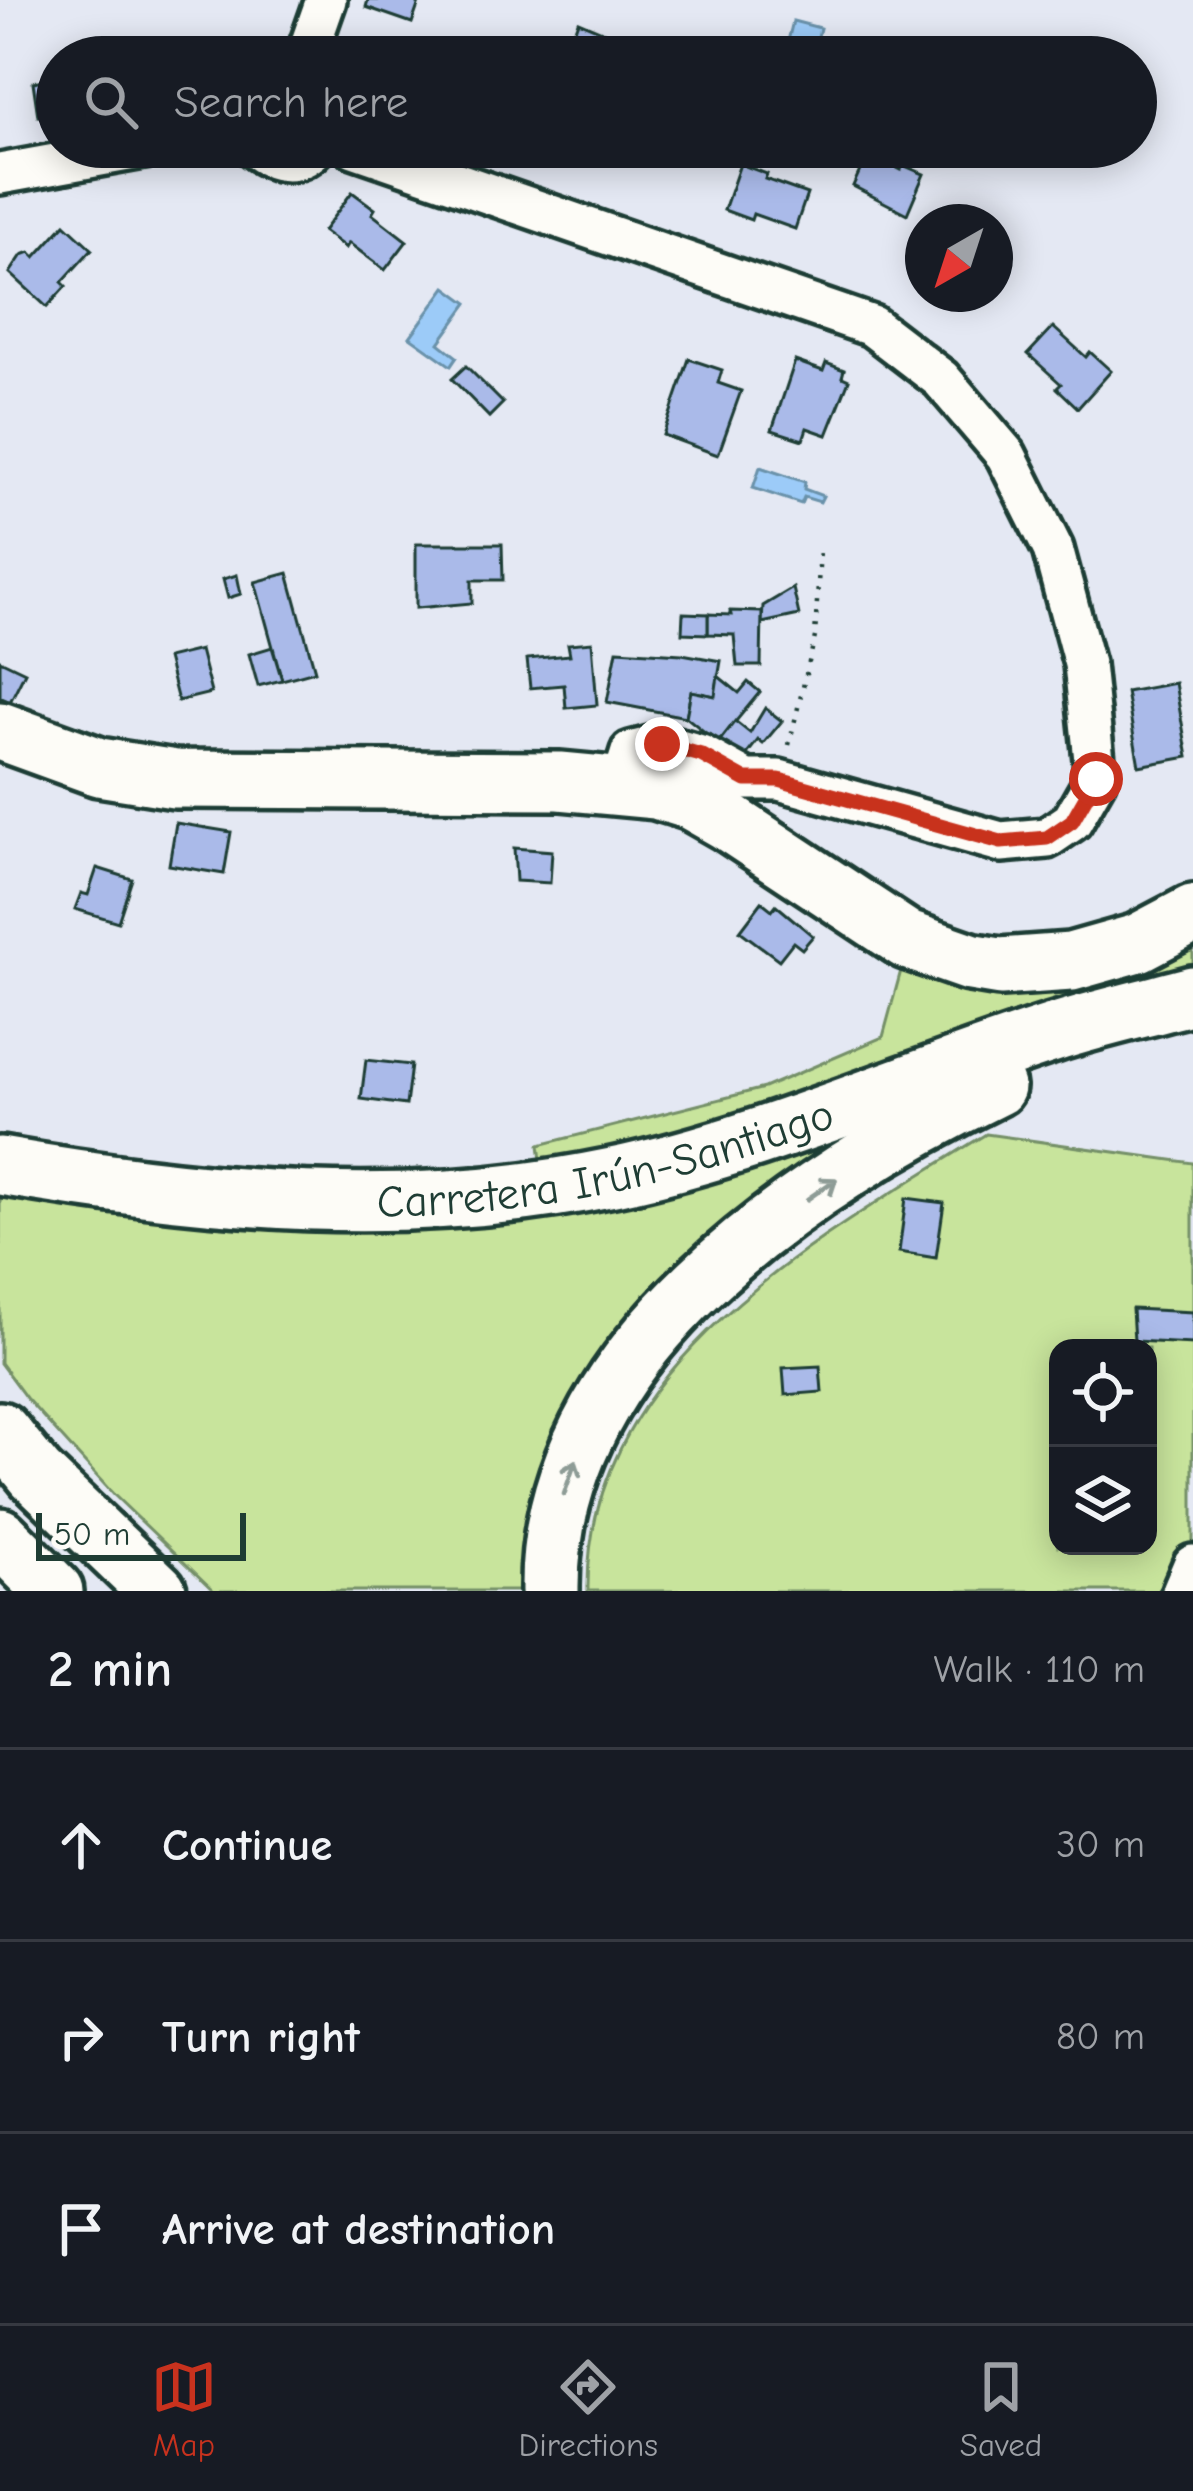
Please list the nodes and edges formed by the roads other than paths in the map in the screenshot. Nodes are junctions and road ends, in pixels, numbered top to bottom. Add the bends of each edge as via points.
1 (326, 0) edge
2 (313, 36) edge
3 (38, 168) edge
4 (415, 168) edge
5 (0, 175) edge
6 (0, 731) edge
7 (622, 784) junction
8 (1193, 914) edge
9 (1183, 998) edge
10 (0, 1166) edge
11 (0, 1431) edge
12 (0, 1537) edge
13 (1193, 1565) edge
14 (0, 1572) edge
15 (18, 1591) edge
16 (53, 1591) edge
17 (157, 1591) edge
18 (550, 1591) edge
19 (1182, 1591) edge

1 - 2 street
3 - 5 street
4 - 7 street via 872,326 941,379 1006,455 1053,550 1084,664 1096,779 1072,821 1047,838 1001,842 779,780 746,780 662,744 631,752
6 - 7 highway via 99,767 175,779
7 - 8 highway via 692,801 894,932 970,962 1071,962 1138,943
9 - 10 highway, Carretera Irún-Santiago via 1053,1033 704,1154 553,1188 434,1201 297,1203
18 -> 9 highway via 564,1489 584,1440 607,1393 670,1311 766,1229 878,1151
11 - 17 highway
12 - 16 highway
13 - 19 street
14 - 15 highway

